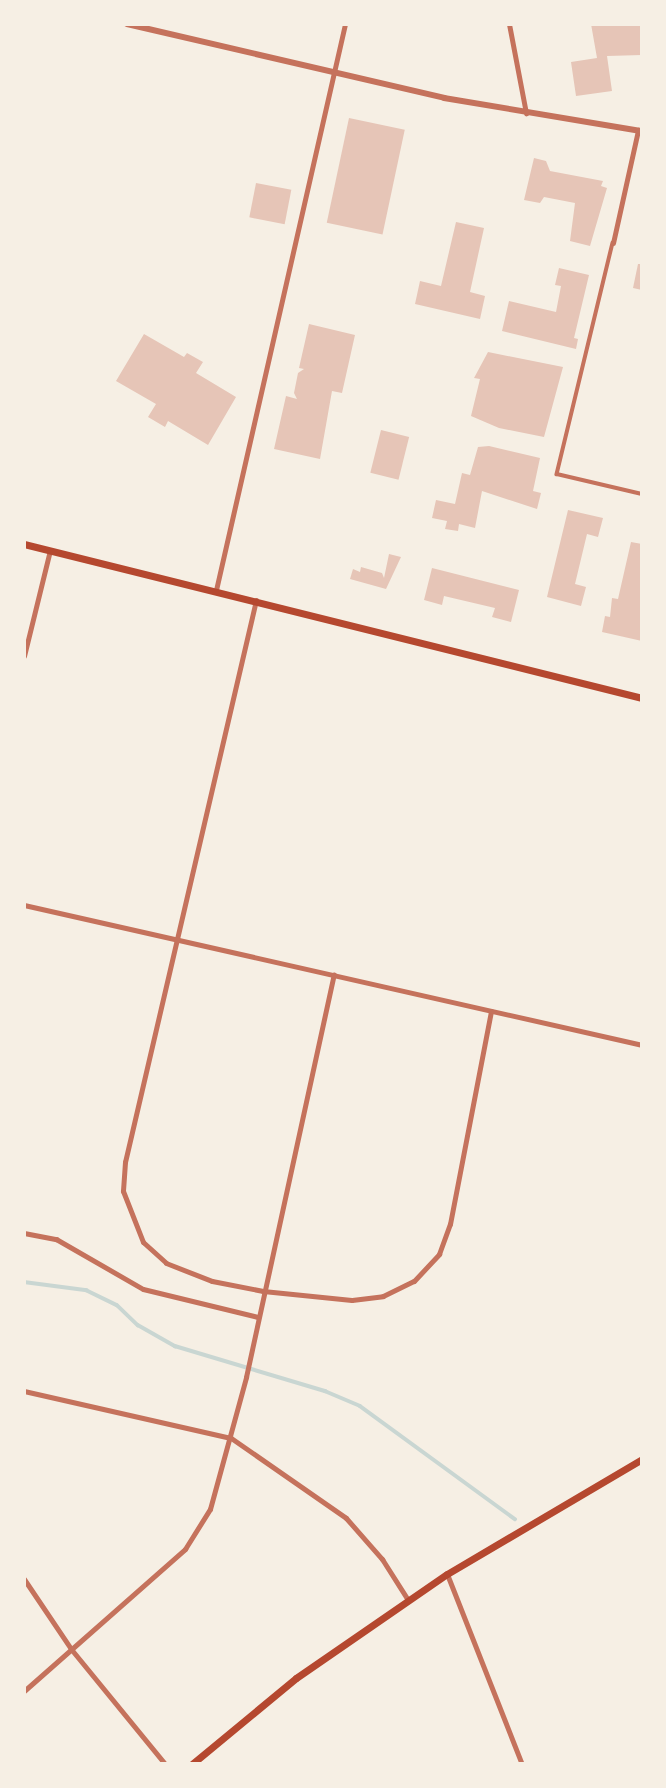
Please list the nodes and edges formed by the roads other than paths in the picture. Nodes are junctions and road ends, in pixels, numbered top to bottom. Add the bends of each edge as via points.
1 (127, 24) edge
2 (345, 24) edge
3 (509, 24) edge
4 (334, 71) junction
5 (526, 113) junction
6 (640, 130) edge
7 (612, 243) joint
8 (642, 494) edge
9 (24, 544) edge
10 (50, 550) junction
11 (216, 590) junction
12 (256, 600) junction
13 (24, 656) edge
14 (642, 698) edge
15 (24, 905) edge
16 (175, 939) junction
17 (334, 975) junction
18 (491, 1011) junction
19 (642, 1045) edge
20 (24, 1233) edge
21 (263, 1291) junction
22 (258, 1317) junction
23 (24, 1391) edge
24 (232, 1438) junction
25 (642, 1459) edge
26 (447, 1574) junction
27 (24, 1579) edge
28 (408, 1600) junction
29 (71, 1649) junction
30 (24, 1691) edge
31 (165, 1763) edge
32 (192, 1763) edge
33 (522, 1763) edge

1 - 4 street
2 - 4 street
3 - 5 street
4 - 5 street
4 - 11 street
5 - 6 street
6 - 7 street
7 - 8 street via 557,474
9 - 10 main road
10 - 11 main road
10 - 13 street
11 - 12 main road
12 - 14 main road
12 - 16 street
15 - 16 street
16 - 17 street
16 - 21 street via 132,1124 123,1191 143,1242 166,1263 212,1281
17 - 18 street
17 - 21 street
18 - 19 street
18 - 21 street via 450,1224 439,1254 414,1280 383,1296 352,1300
20 - 22 street via 56,1239 143,1289
21 - 22 street
22 - 24 street
23 - 24 street
24 - 28 street via 346,1518 382,1559
24 - 29 street via 210,1509 185,1549
25 - 26 main road
26 - 28 main road
26 - 33 street
27 - 29 street
28 - 32 main road via 296,1678
29 - 30 street
29 - 31 street

